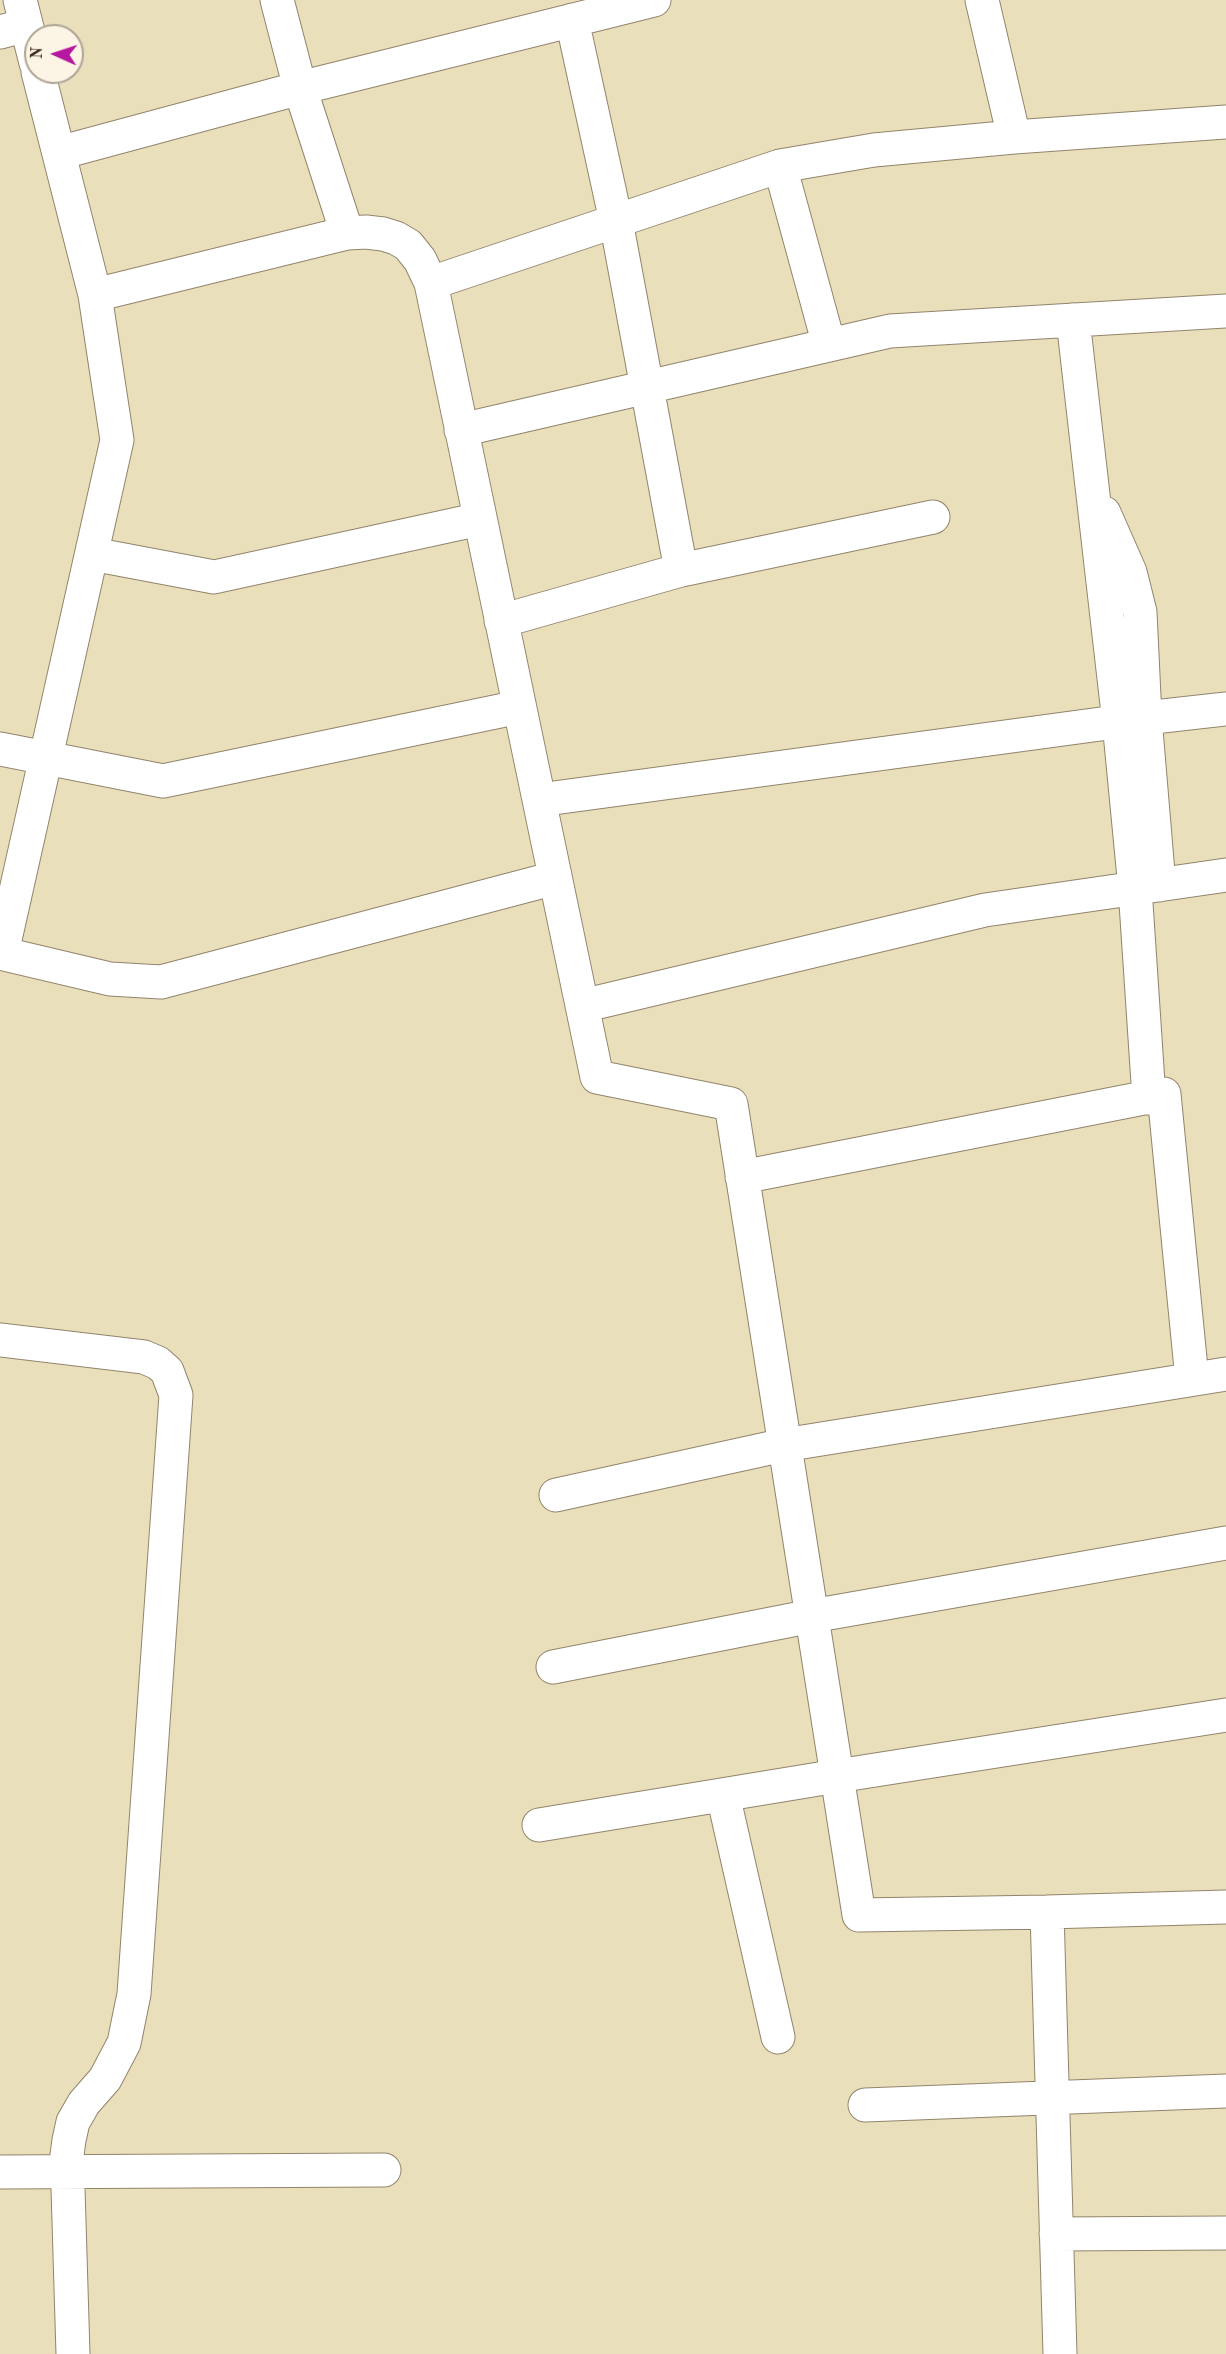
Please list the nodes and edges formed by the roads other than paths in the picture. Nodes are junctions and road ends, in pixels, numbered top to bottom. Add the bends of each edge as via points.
1 (277, 0) edge
2 (654, 0) edge
3 (982, 0) edge
4 (591, 11) edge
5 (16, 19) edge
6 (24, 37) edge
7 (41, 84) edge
8 (300, 87) junction
9 (1226, 122) edge
10 (1014, 137) junction
11 (59, 153) junction
12 (780, 166) junction
13 (616, 221) junction
14 (347, 233) junction
15 (431, 283) junction
16 (95, 295) junction
17 (1226, 311) edge
18 (1076, 320) junction
19 (828, 345) junction
20 (647, 386) junction
21 (461, 430) junction
22 (933, 517) dead end
23 (480, 519) junction
24 (92, 554) junction
25 (681, 570) junction
26 (501, 621) junction
27 (519, 708) junction
28 (1226, 709) edge
29 (1132, 720) junction
30 (0, 748) edge
31 (45, 757) junction
32 (539, 801) junction
33 (1226, 875) edge
34 (555, 878) junction
35 (1147, 887) junction
36 (1, 953) edge
37 (582, 1006) junction
38 (1149, 1098) junction
39 (742, 1177) junction
40 (0, 1340) edge
41 (1226, 1374) edge
42 (1192, 1379) junction
43 (784, 1445) junction
44 (556, 1495) dead end
45 (1226, 1543) edge
46 (812, 1616) junction
47 (554, 1667) dead end
48 (1226, 1715) edge
49 (837, 1776) junction
50 (723, 1795) junction
51 (539, 1826) dead end
52 (1226, 1907) edge
53 (1047, 1911) junction
54 (778, 2037) dead end
55 (1226, 2091) edge
56 (1052, 2097) junction
57 (865, 2105) dead end
58 (384, 2170) dead end
59 (0, 2172) edge
60 (68, 2172) junction
61 (1226, 2233) edge
62 (1056, 2234) junction
63 (73, 2354) edge
64 (1060, 2354) edge

1 - 8 street
2 - 4 street
3 - 10 street
4 - 8 street
4 - 13 street
5 - 6 street
7 - 11 street
8 - 11 street
8 - 14 street
9 - 10 street
10 - 12 street via 874,150
11 - 16 street
12 - 13 street
12 - 19 street
13 - 15 street
13 - 20 street
14 - 15 street via 366,232 396,238 408,245
14 - 16 street
15 - 21 street
16 - 24 street via 117,440
17 - 18 street
18 - 19 street via 890,331
18 - 29 street via 1095,478 1104,513 1131,572 1140,612
19 - 20 street
20 - 21 street
20 - 25 street
21 - 23 street
22 - 25 street
23 - 24 street via 214,577
23 - 26 street
24 - 31 street
25 - 26 street
26 - 27 street
27 - 31 street via 163,781
27 - 32 street
28 - 29 street
29 - 32 street
29 - 35 street
30 - 31 street
31 - 36 street
32 - 34 street
33 - 35 street
34 - 36 street via 161,982 110,979
34 - 37 street
35 - 37 street via 985,910
35 - 38 street
37 - 39 street via 597,1077 731,1104
38 - 39 street
38 - 42 street via 1164,1094
39 - 43 street
40 - 60 street via 144,1357 166,1371 176,1395 134,1994 124,2043 115,2063 74,2122
41 - 42 street
42 - 43 street
43 - 44 street
43 - 46 street
45 - 46 street
46 - 47 street
46 - 49 street
48 - 49 street
49 - 50 street
49 - 53 street via 859,1915
50 - 51 street
50 - 54 street
52 - 53 street
53 - 56 street
55 - 56 street
56 - 57 street
56 - 62 street
58 - 60 street
59 - 60 street
60 - 63 street
61 - 62 street
62 - 64 street

